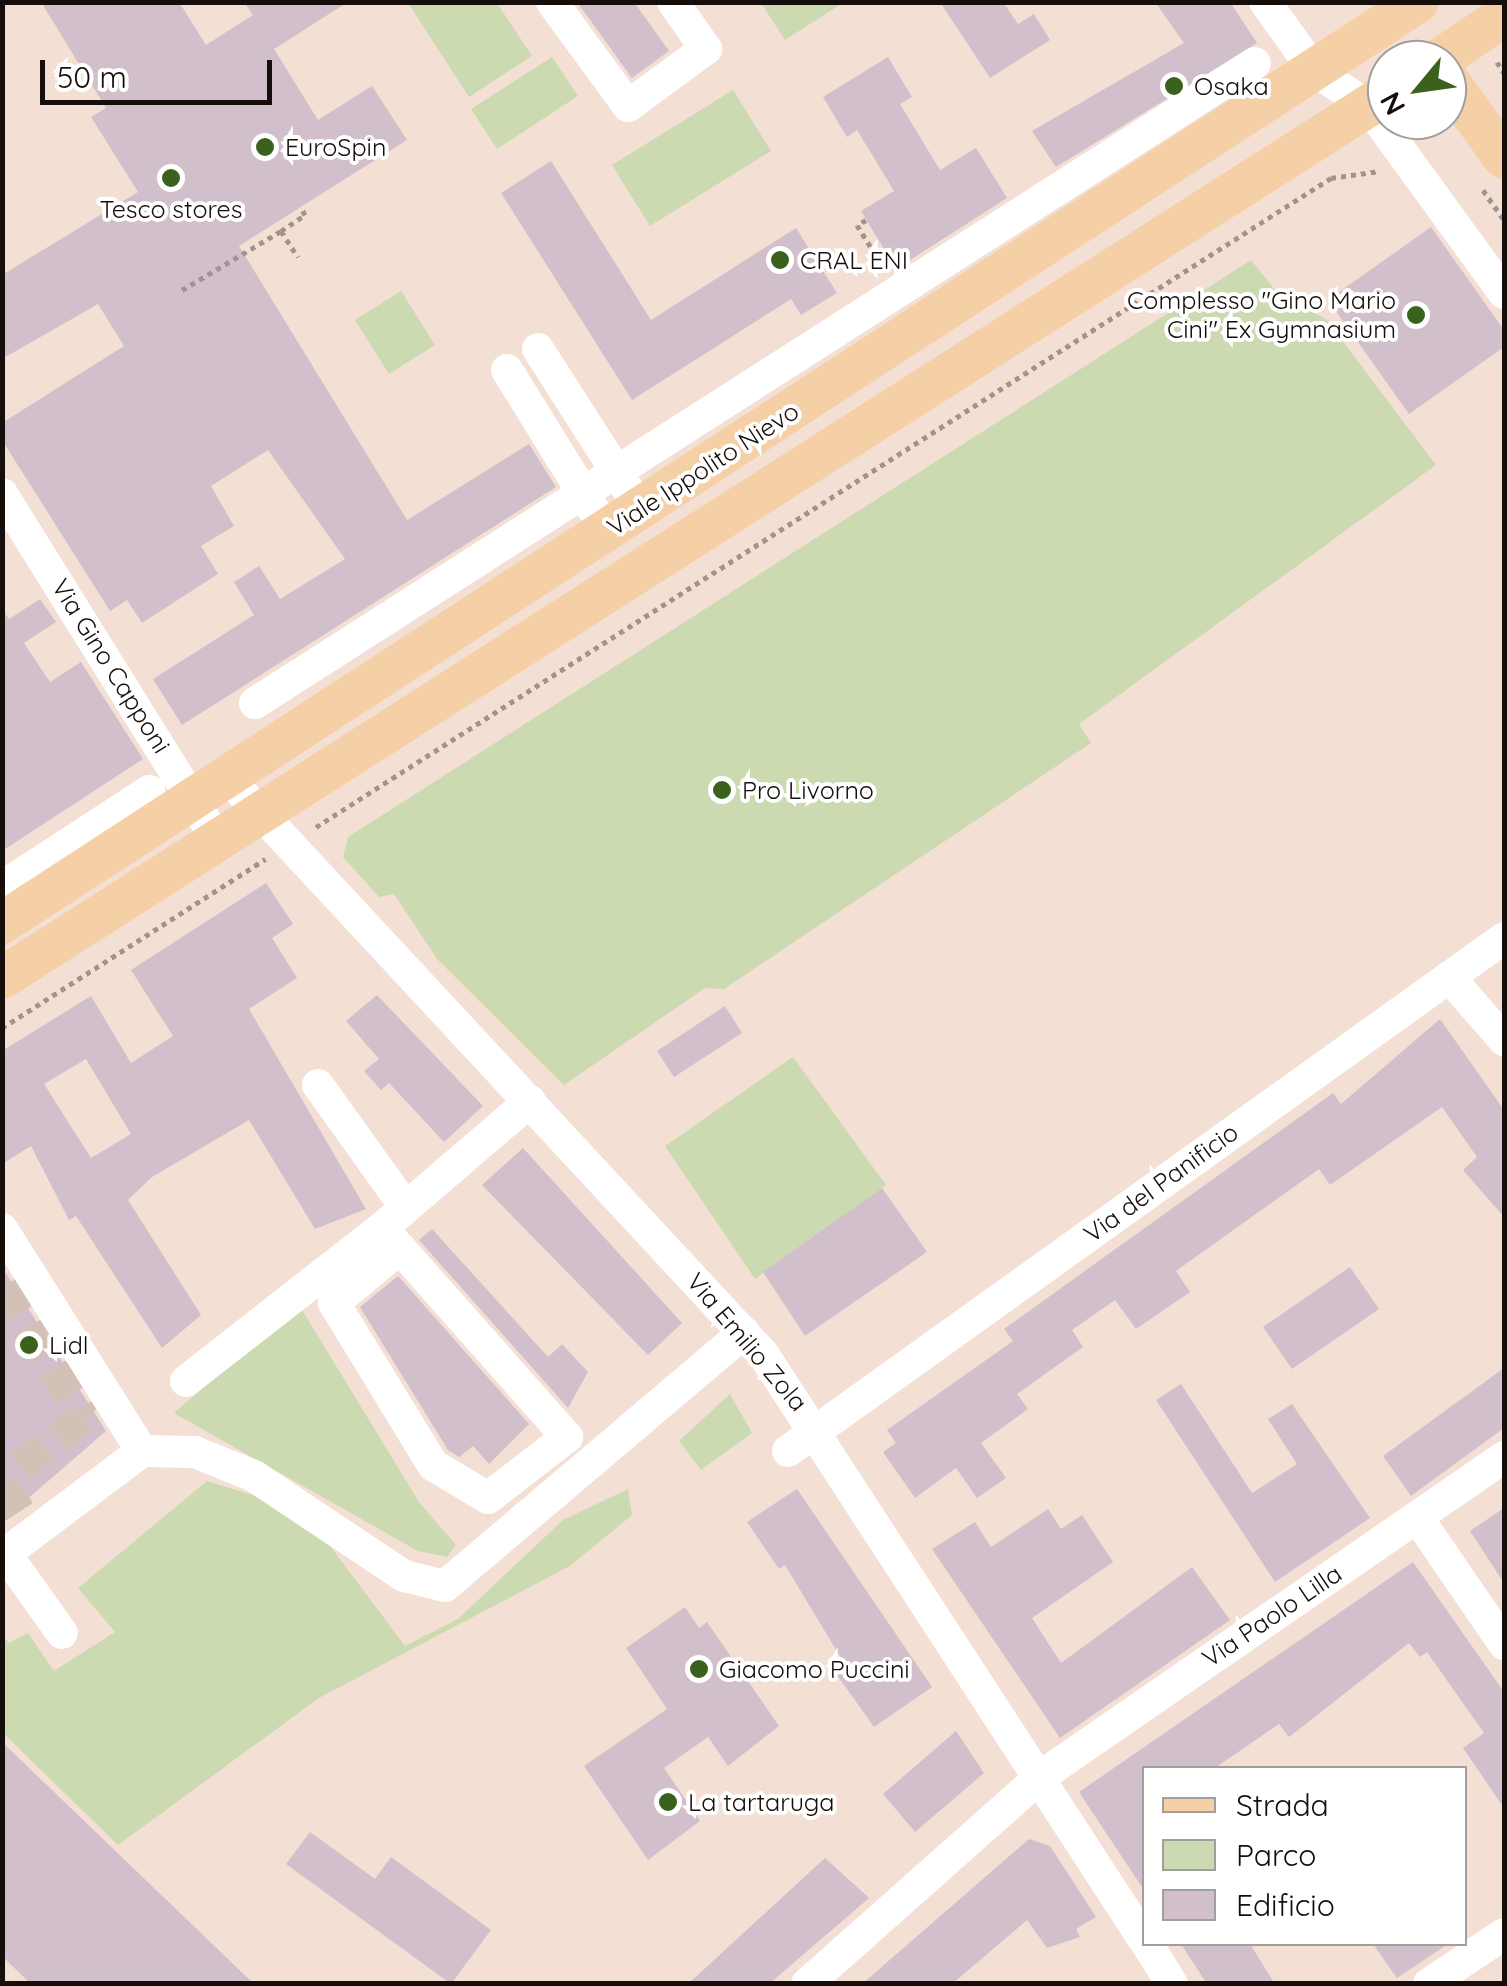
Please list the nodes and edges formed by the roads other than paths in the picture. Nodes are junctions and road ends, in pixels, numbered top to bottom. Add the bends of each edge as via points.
1 (552, 2) edge
2 (673, 2) edge
3 (1265, 2) edge
4 (1404, 6) edge
5 (1501, 17) edge
6 (1424, 40) edge
7 (1466, 40) edge
8 (1256, 63) dead end
9 (1314, 70) junction
10 (1367, 95) edge
11 (1367, 107) edge
12 (1467, 107) edge
13 (1404, 140) edge
14 (1504, 158) edge
15 (1040, 212) junction
16 (1504, 293) edge
17 (538, 349) dead end
18 (507, 370) dead end
19 (2, 494) edge
20 (584, 496) junction
21 (622, 505) junction
22 (255, 703) dead end
23 (209, 787) junction
24 (149, 791) dead end
25 (259, 813) junction
26 (218, 840) junction
27 (2, 886) edge
28 (2, 923) edge
29 (1504, 938) edge
30 (1449, 977) junction
31 (2, 978) edge
32 (1504, 1040) edge
33 (318, 1084) dead end
34 (530, 1101) junction
35 (396, 1228) junction
36 (2, 1229) edge
37 (744, 1332) junction
38 (186, 1381) dead end
39 (821, 1434) junction
40 (142, 1451) junction
41 (792, 1455) dead end
42 (1504, 1457) edge
43 (1417, 1517) junction
44 (6, 1550) edge
45 (62, 1633) dead end
46 (1504, 1644) edge
47 (1040, 1776) junction
48 (1504, 1934) edge
49 (1142, 1936) edge
50 (1148, 1946) edge
51 (808, 1984) edge
52 (1172, 1984) edge
53 (1429, 1984) edge

1 - 2 street via 628,106 706,49
3 - 9 street
4 - 6 main road
4 - 9 main road, Viale Ippolito Nievo
5 - 7 main road
8 - 15 street, Viale Ippolito Nievo
9 - 10 street
9 - 15 main road, Viale Ippolito Nievo
11 - 25 main road, Viale Ippolito Nievo
12 - 14 main road
13 - 16 street
15 - 21 main road, Viale Ippolito Nievo
17 - 21 street
18 - 20 street
19 - 23 street, Via Gino Capponi
20 - 21 street
20 - 22 street, Viale Ippolito Nievo
21 - 23 main road, Viale Ippolito Nievo
23 - 25 street, Via Emilio Zola
23 - 26 street, Via Gino Capponi
23 - 28 main road, Viale Ippolito Nievo
24 - 27 street
25 - 26 main road, Viale Ippolito Nievo
25 - 34 street, Via Emilio Zola
26 - 31 main road, Viale Ippolito Nievo
29 - 30 street, Via del Panificio
30 - 32 street
30 - 39 street, Via del Panificio
33 - 35 street
34 - 35 street
34 - 37 street, Via Emilio Zola
35 - 35 street via 567,1437 488,1498 433,1465 334,1303
35 - 38 street
36 - 40 street
37 - 39 street, Via Emilio Zola
37 - 40 street via 445,1586 404,1576 254,1476 196,1452
39 - 41 street, Via del Panificio
39 - 47 street, Via Emilio Zola
40 - 44 street
42 - 43 street, Via Paolo Lilla
43 - 46 street
43 - 47 street, Via Paolo Lilla
44 - 45 street
47 - 49 street, Via Emilio Zola
47 - 51 street, Via Paolo Lilla
48 - 53 street
50 - 52 street, Via Emilio Zola

